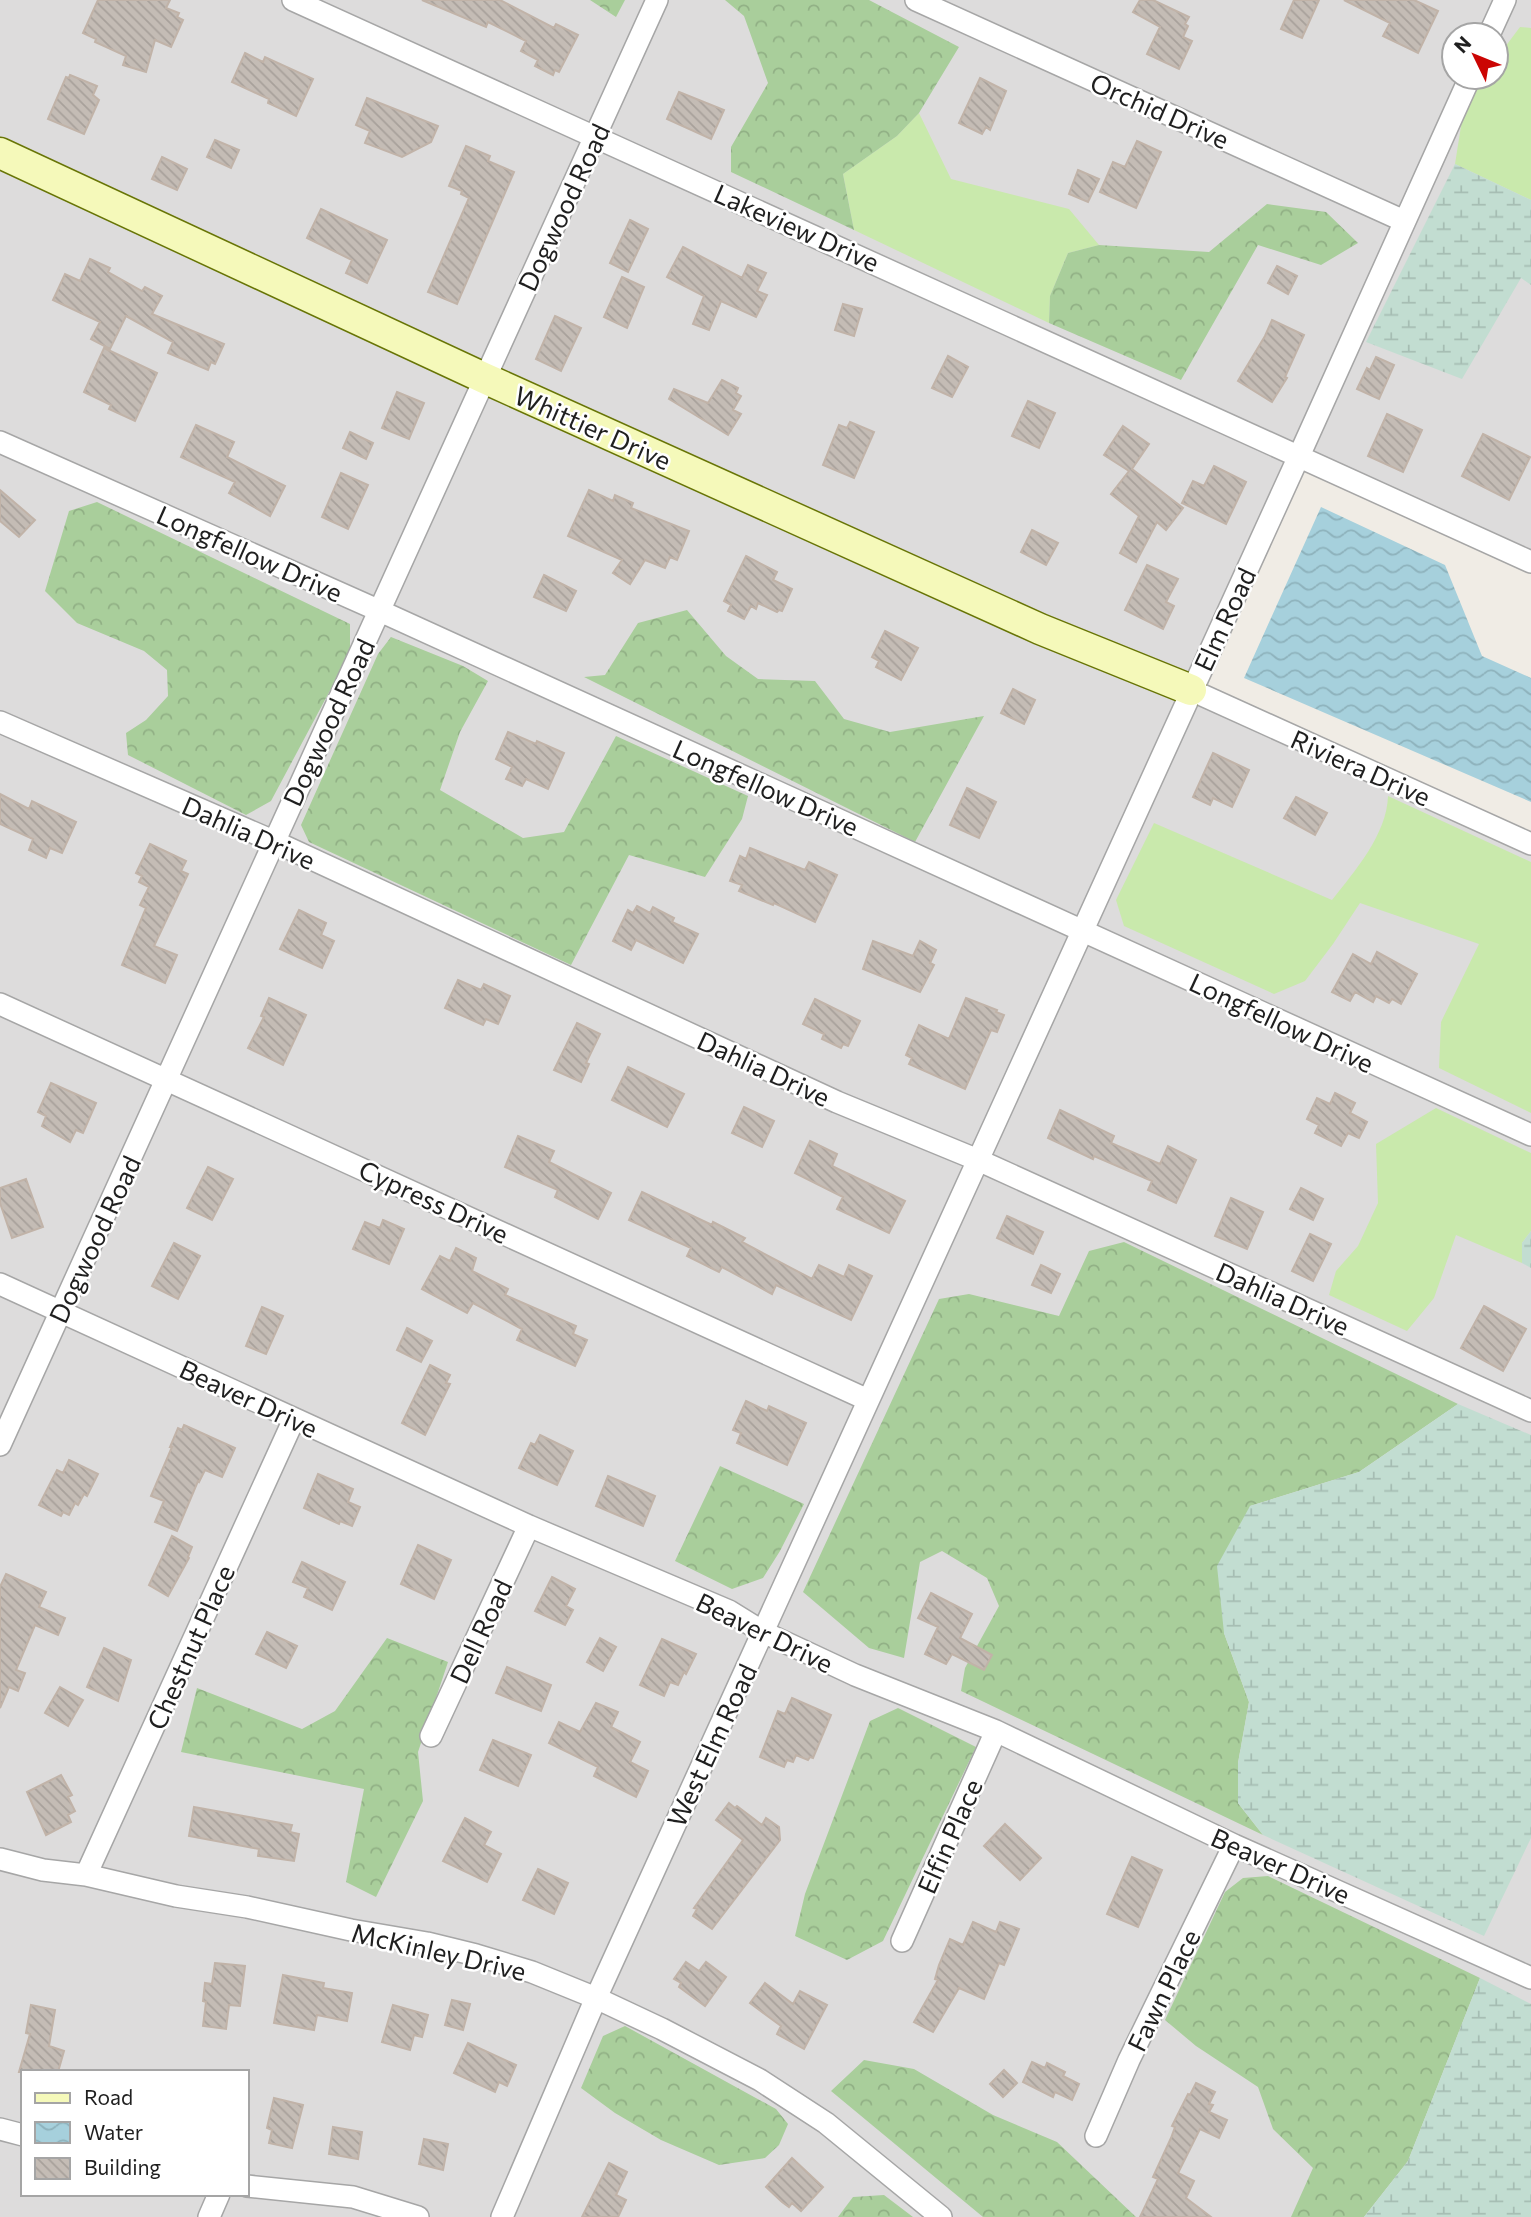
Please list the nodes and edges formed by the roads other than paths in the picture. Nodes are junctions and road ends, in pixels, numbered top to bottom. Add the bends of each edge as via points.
1 (293, 0) edge
2 (657, 0) edge
3 (916, 0) edge
4 (1505, 0) edge
5 (1495, 21) edge
6 (1464, 91) edge
7 (596, 136) junction
8 (0, 153) edge
9 (1404, 221) junction
10 (484, 378) junction
11 (0, 442) edge
12 (1299, 456) junction
13 (1531, 562) edge
14 (380, 611) junction
15 (1191, 690) junction
16 (0, 722) edge
17 (273, 841) junction
18 (1531, 844) edge
19 (1083, 931) junction
20 (0, 1004) edge
21 (168, 1079) junction
22 (1531, 1135) edge
23 (978, 1160) junction
24 (0, 1284) edge
25 (61, 1311) junction
26 (868, 1400) junction
27 (1531, 1411) edge
28 (294, 1419) junction
29 (0, 1445) edge
30 (529, 1526) junction
31 (763, 1632) junction
32 (996, 1731) junction
33 (430, 1736) dead end
34 (1234, 1845) junction
35 (0, 1859) edge
36 (86, 1875) junction
37 (902, 1941) dead end
38 (1531, 1978) edge
39 (596, 1998) junction
40 (0, 2129) edge
41 (21, 2134) edge
42 (1096, 2136) dead end
43 (248, 2186) edge
44 (218, 2196) edge
45 (209, 2217) edge
46 (418, 2217) edge
47 (502, 2217) edge
48 (941, 2217) edge

1 - 7 street, Lakeview Drive
2 - 7 street, Dogwood Road
3 - 9 street, Orchid Drive
4 - 5 street
6 - 9 street, Elm Road
7 - 10 street, Dogwood Road
7 - 12 street, Lakeview Drive
8 - 10 street, Whittier Drive
9 - 12 street, Elm Road
10 - 14 street, Dogwood Road
10 - 15 street, Whittier Drive via 1040,629
11 - 14 street, Longfellow Drive
12 - 13 street
12 - 15 street, Elm Road
14 - 17 street, Dogwood Road
14 - 19 street, Longfellow Drive
15 - 18 street, Riviera Drive
15 - 19 street, Elm Road
16 - 17 street, Dahlia Drive
17 - 21 street, Dogwood Road
17 - 23 street, Dahlia Drive via 838,1102
19 - 22 street, Longfellow Drive
19 - 23 street, Elm Road
20 - 21 street, Cypress Drive
21 - 25 street, Dogwood Road
21 - 26 street, Cypress Drive
23 - 26 street, West Elm Road
23 - 27 street, Dahlia Drive
24 - 25 street, Beaver Drive
25 - 28 street, Beaver Drive
25 - 29 street, Dogwood Road
26 - 31 street, West Elm Road
28 - 30 street, Beaver Drive
28 - 36 street, Chestnut Place
30 - 31 street, Beaver Drive via 729,1611
30 - 33 street, Dell Road
31 - 32 street, Beaver Drive via 855,1675
31 - 39 street, West Elm Road
32 - 34 street, Beaver Drive
32 - 37 street, Elfin Place
34 - 38 street, Beaver Drive
34 - 42 street, Fawn Place
35 - 36 street, McKinley Drive
36 - 39 street, McKinley Drive via 476,1955
39 - 47 street, West Elm Road
39 - 48 street, McKinley Drive via 760,2080 826,2123
40 - 41 street
43 - 46 street via 353,2197
44 - 45 street

